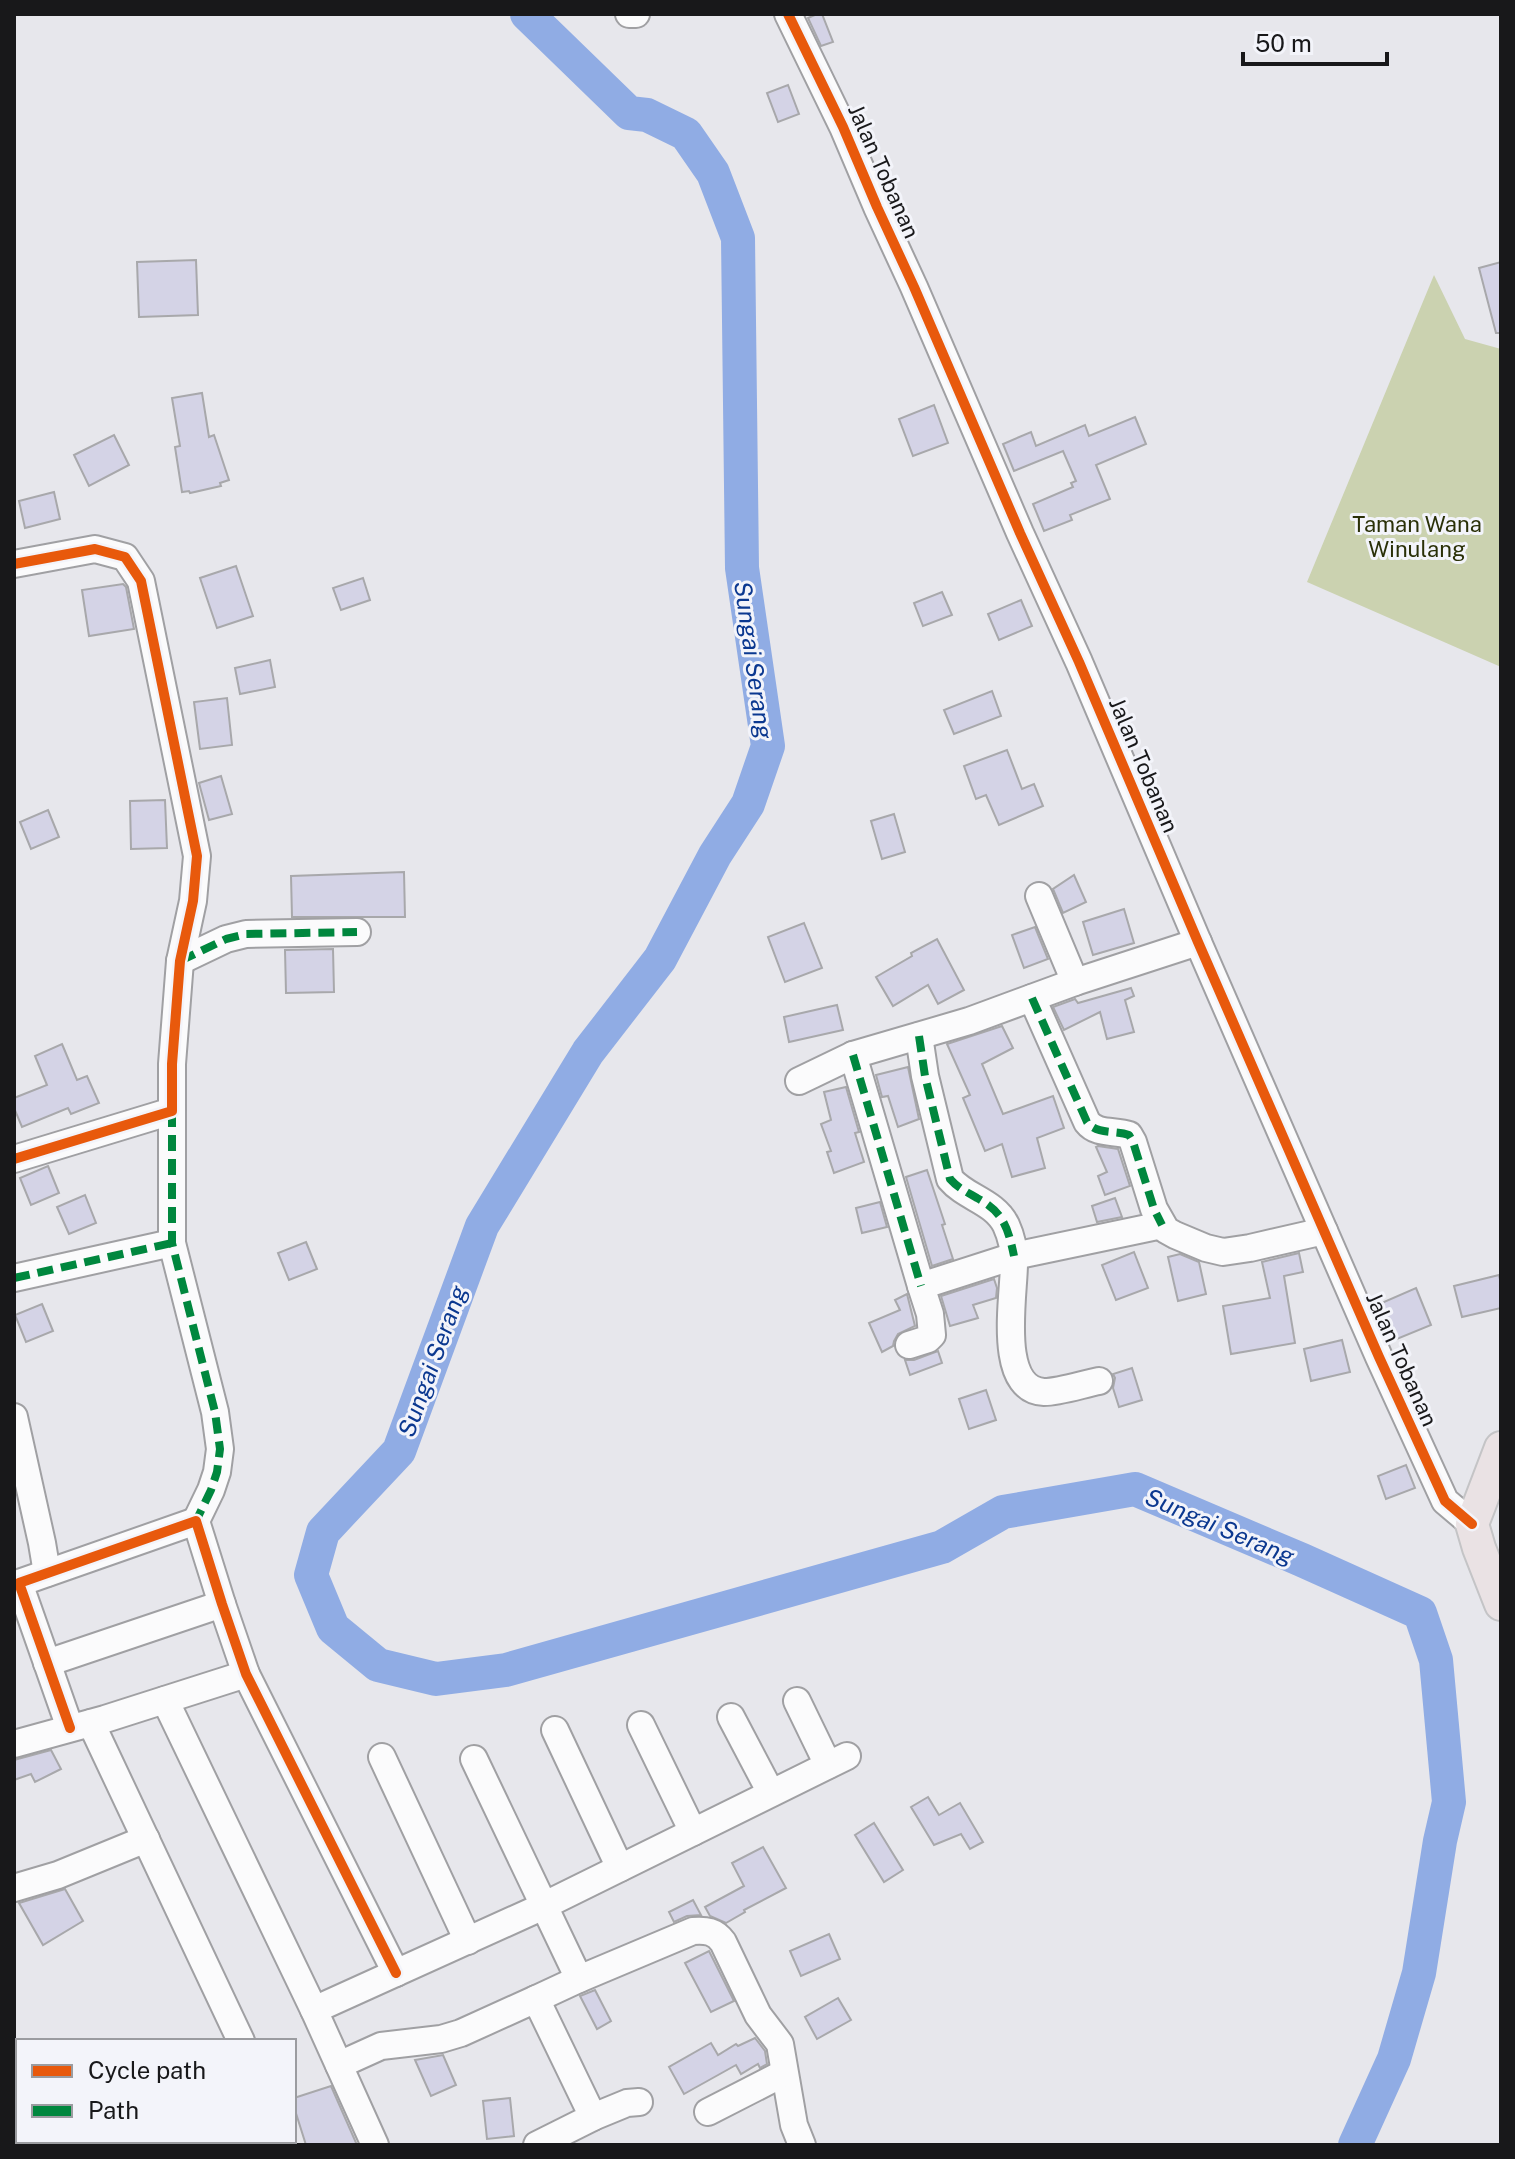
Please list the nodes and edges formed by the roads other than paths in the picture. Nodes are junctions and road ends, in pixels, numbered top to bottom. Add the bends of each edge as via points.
1 (629, 14) edge
2 (636, 14) edge
3 (788, 14) edge
4 (14, 564) edge
5 (1039, 896) dead end
6 (357, 932) dead end
7 (1198, 942) junction
8 (180, 961) junction
9 (1075, 982) junction
10 (1032, 998) junction
11 (919, 1036) junction
12 (853, 1055) junction
13 (799, 1081) dead end
14 (172, 1111) junction
15 (14, 1159) edge
16 (1162, 1225) junction
17 (1324, 1231) junction
18 (172, 1243) junction
19 (1014, 1256) junction
20 (14, 1278) edge
21 (921, 1286) junction
22 (909, 1345) dead end
23 (1099, 1381) dead end
24 (14, 1417) edge
25 (1501, 1448) edge
26 (196, 1521) junction
27 (1476, 1536) junction
28 (47, 1573) junction
29 (222, 1604) junction
30 (1501, 1604) edge
31 (47, 1663) junction
32 (246, 1674) junction
33 (165, 1700) junction
34 (797, 1701) dead end
35 (731, 1717) dead end
36 (80, 1725) junction
37 (641, 1725) dead end
38 (555, 1730) dead end
39 (14, 1744) edge
40 (382, 1757) dead end
41 (474, 1759) dead end
42 (771, 1793) junction
43 (693, 1832) junction
44 (146, 1839) junction
45 (620, 1868) junction
46 (14, 1888) edge
47 (544, 1905) junction
48 (468, 1941) junction
49 (396, 1973) junction
50 (579, 1979) junction
51 (536, 1999) junction
52 (314, 2010) junction
53 (240, 2039) edge
54 (339, 2065) junction
55 (784, 2073) junction
56 (639, 2102) dead end
57 (708, 2112) dead end
58 (593, 2117) junction
59 (375, 2145) edge
60 (537, 2145) edge
61 (802, 2145) edge

1 - 2 street
3 - 7 street, Jalan Tobanan via 914,287
4 - 8 street via 95,549 125,557 141,581 197,856
5 - 9 street
6 - 8 street via 246,934
7 - 9 street
7 - 17 street, Jalan Tobanan
8 - 14 street
9 - 10 street
10 - 11 street
10 - 16 street via 1091,1128 1129,1135
11 - 12 street
11 - 19 street via 950,1179 997,1212
12 - 13 street
12 - 21 street
14 - 15 street
14 - 18 street
16 - 17 street via 1223,1252
16 - 19 street
17 - 27 street, Jalan Tobanan via 1445,1501
18 - 20 street
18 - 26 street via 219,1430 217,1472
19 - 21 street
19 - 23 street via 1010,1341 1023,1380 1045,1392
21 - 22 street via 932,1335
24 - 28 street
25 - 27 main road
26 - 28 street
26 - 29 street
27 - 30 main road
28 - 31 street via 19,1583
29 - 31 street
29 - 32 street
31 - 36 street
32 - 33 street
32 - 49 street
33 - 36 street
33 - 52 street
34 - 42 street via 838,1760
35 - 42 street
36 - 39 street
36 - 44 street
37 - 43 street
38 - 45 street
40 - 48 street
41 - 47 street
42 - 43 street
43 - 45 street
44 - 46 street
44 - 53 street
45 - 47 street
47 - 48 street
47 - 50 street
48 - 49 street
49 - 52 street
50 - 51 street
50 - 55 street via 693,1931 717,1934 758,2015 780,2044
51 - 54 street via 461,2033 381,2046
51 - 58 street
52 - 54 street
54 - 59 street
55 - 57 street
55 - 61 street
56 - 58 street
58 - 60 street

